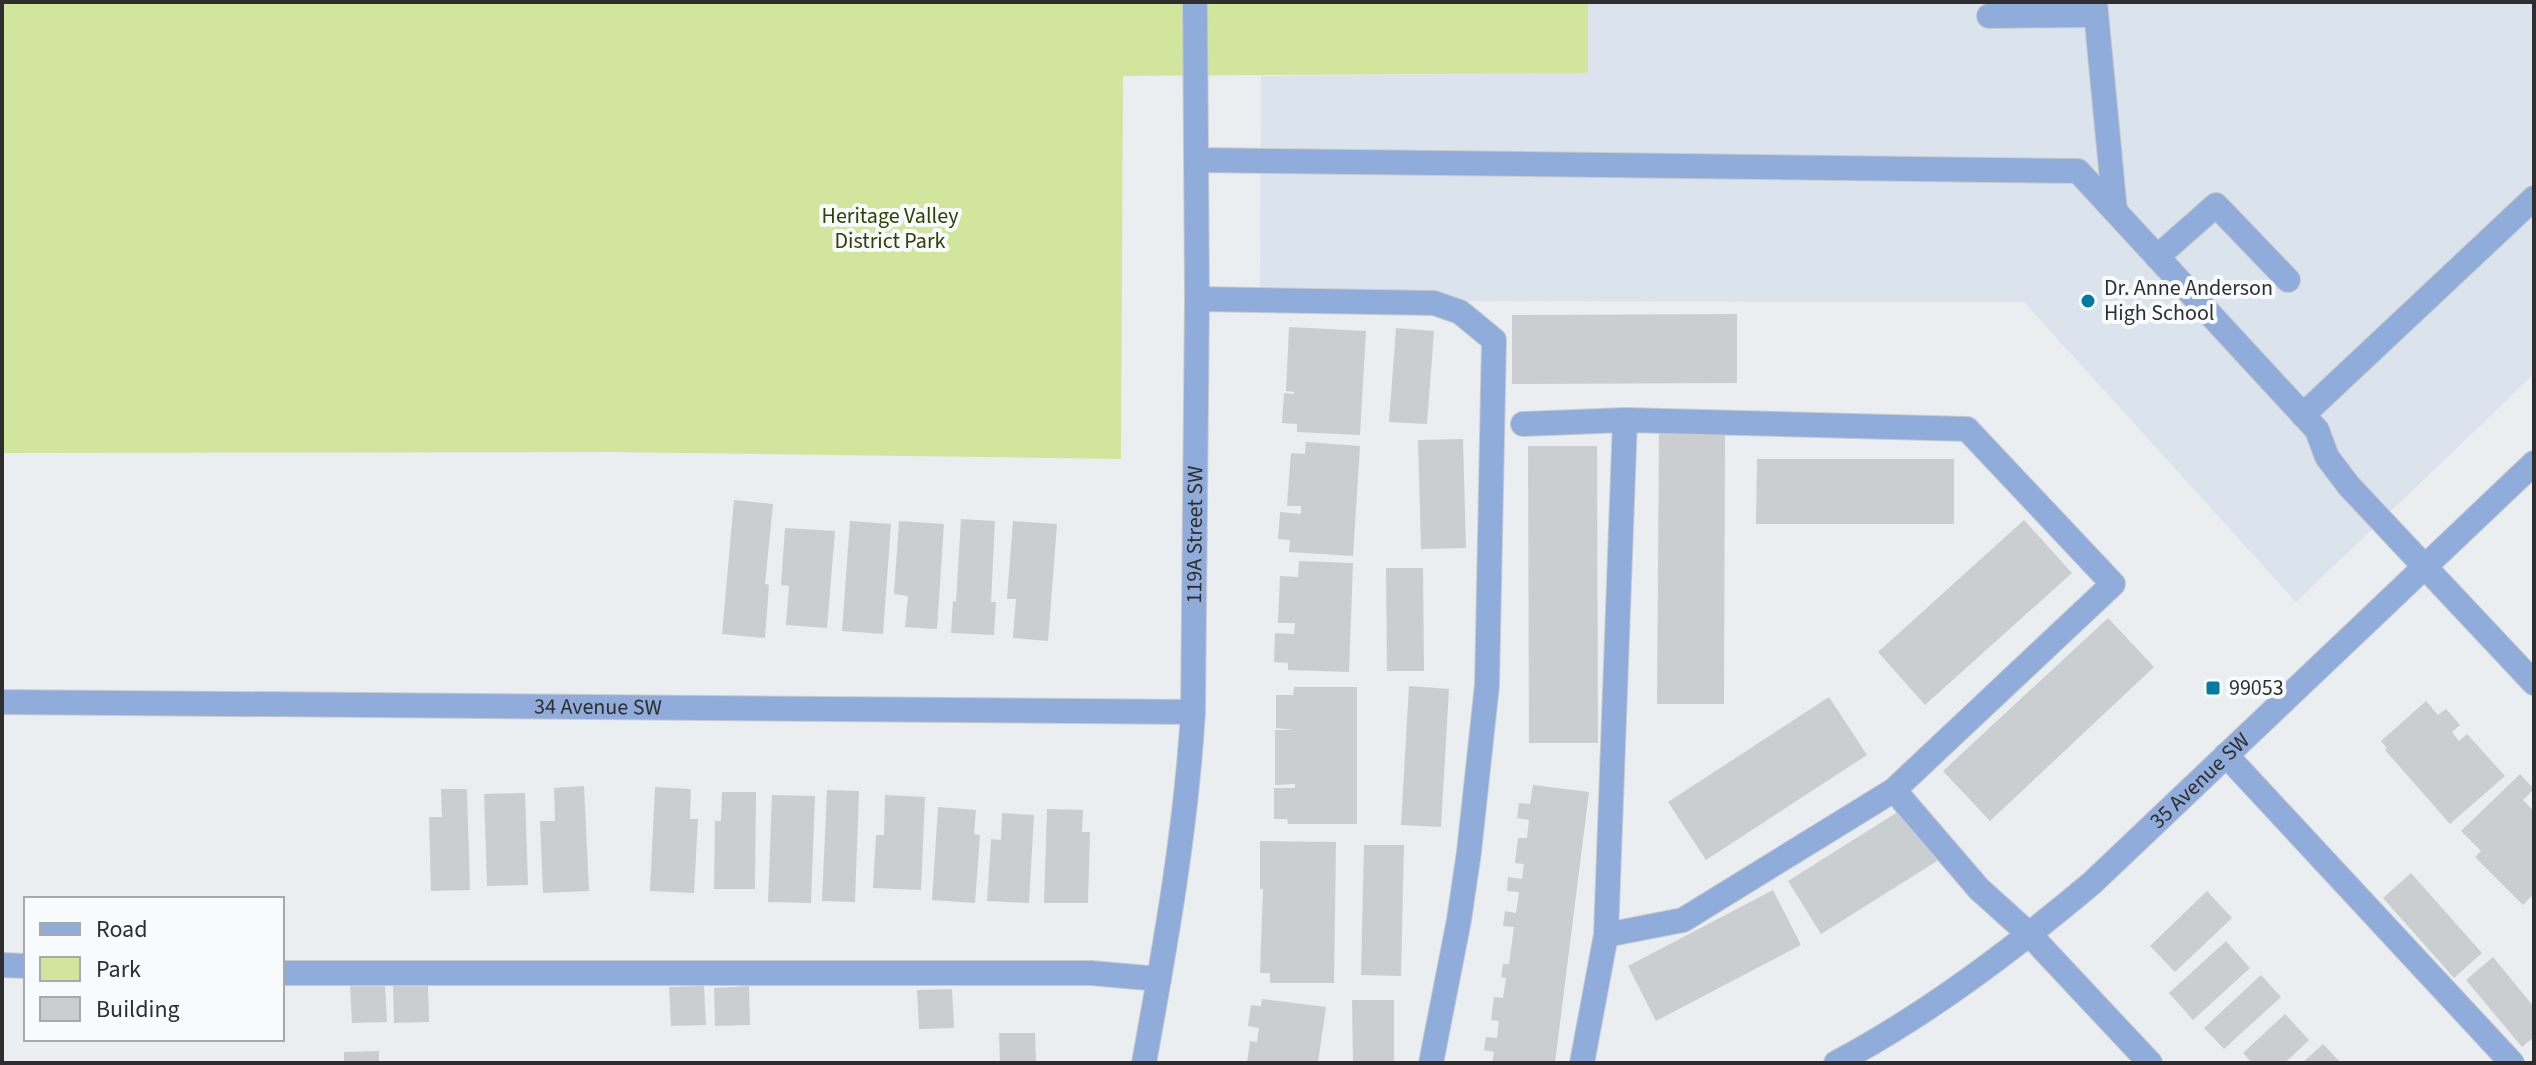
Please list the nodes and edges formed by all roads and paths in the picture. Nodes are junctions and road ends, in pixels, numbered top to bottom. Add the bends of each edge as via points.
1 (1195, 2) edge
2 (2096, 8) edge
3 (1989, 16) dead end
4 (1196, 160) junction
5 (2534, 198) edge
6 (2115, 211) junction
7 (2157, 257) junction
8 (2288, 280) dead end
9 (1197, 299) junction
10 (2303, 415) junction
11 (1625, 420) junction
12 (1523, 424) dead end
13 (2534, 463) edge
14 (2425, 567) junction
15 (2534, 683) edge
16 (2, 702) edge
17 (1193, 712) junction
18 (2226, 755) junction
19 (1894, 790) junction
20 (1606, 935) junction
21 (2030, 935) junction
22 (2, 965) edge
23 (24, 966) edge
24 (284, 973) edge
25 (1159, 979) junction
26 (1144, 1063) edge
27 (1431, 1063) edge
28 (1582, 1063) edge
29 (1836, 1063) edge
30 (2150, 1063) edge
31 (2512, 1063) edge

1 - 4 street, 119A Street SW
2 - 3 street
2 - 6 street
4 - 6 street via 2078,171
4 - 9 street, 119A Street SW
5 - 10 street
6 - 7 street
7 - 8 street via 2216,205
7 - 10 street
9 - 17 street, 119A Street SW
9 - 27 street via 1434,303 1460,312 1494,340 1487,685 1459,920
10 - 14 street via 2349,486
11 - 12 street
11 - 19 street via 1967,429 2113,584
11 - 20 street
13 - 14 street, 35 Avenue SW
14 - 15 street
14 - 18 street, 35 Avenue SW
16 - 17 street, 34 Avenue SW
17 - 25 street, 119A Street SW
18 - 21 street, 35 Avenue SW
18 - 31 street
19 - 20 street via 1683,920
19 - 21 street via 1979,889
20 - 28 street
21 - 29 street, 35 Avenue SW via 1925,1010
21 - 30 street
22 - 23 street
24 - 25 street via 1091,973
25 - 26 street, 119A Street SW

